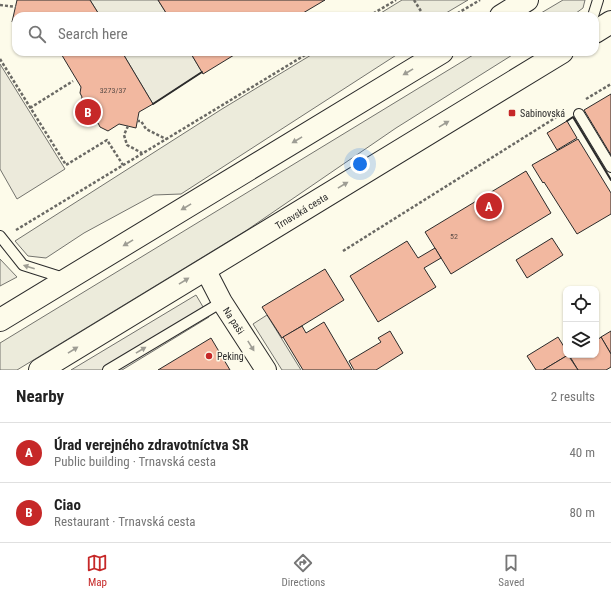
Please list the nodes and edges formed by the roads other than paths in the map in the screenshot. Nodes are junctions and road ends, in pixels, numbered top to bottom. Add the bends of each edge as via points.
1 (527, 0) edge
2 (598, 0) edge
3 (508, 12) edge
4 (594, 12) edge
5 (611, 22) edge
6 (599, 30) edge
7 (435, 56) edge
8 (555, 56) edge
9 (578, 114) dead end
10 (611, 167) edge
11 (1, 237) edge
12 (205, 269) junction
13 (66, 279) junction
14 (222, 302) junction
15 (0, 320) edge
16 (40, 370) edge
17 (108, 370) edge
18 (266, 370) edge

1 - 3 main road
2 - 4 lane
5 - 6 main road
7 -> 13 main road
12 -> 8 main road, Trnavská cesta
9 - 10 lane
13 -> 11 lane via 23,265
12 - 14 street, Na paši
16 -> 12 main road, Trnavská cesta
13 - 15 main road
17 -> 14 lane
14 -> 18 street, Na paši

